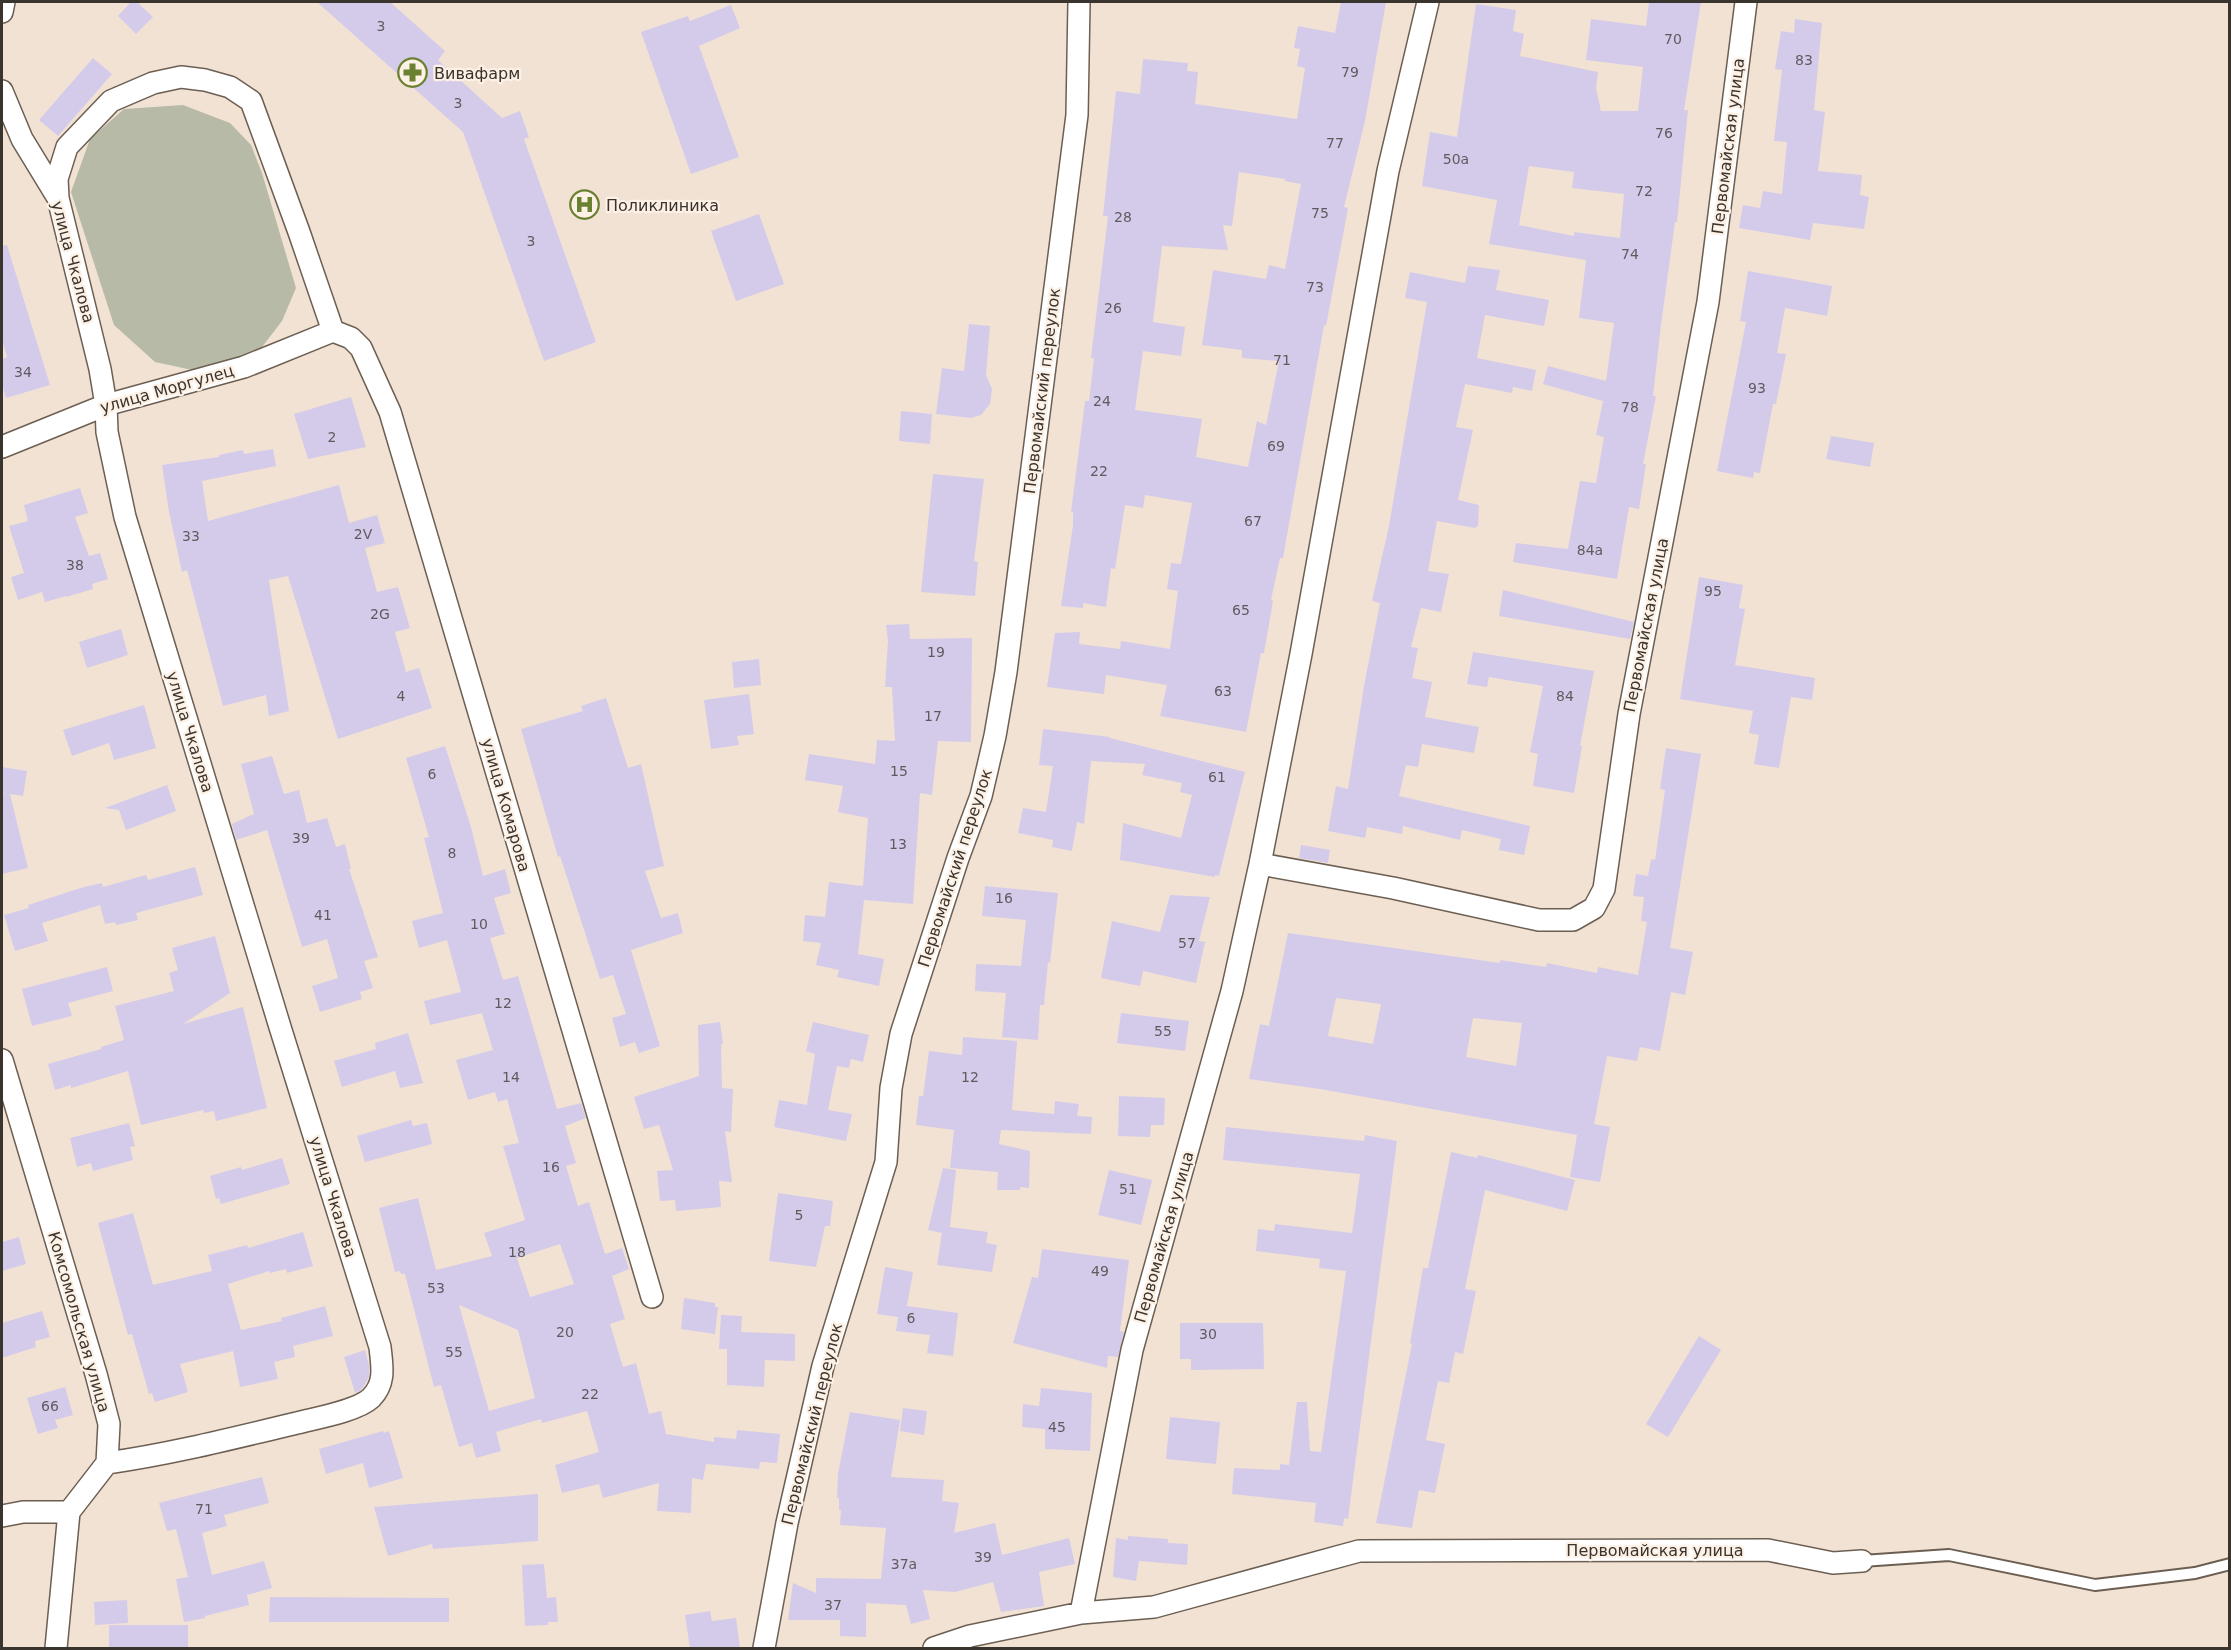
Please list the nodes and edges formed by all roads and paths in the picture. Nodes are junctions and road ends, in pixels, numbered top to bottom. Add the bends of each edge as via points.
1 (4, 2) edge
2 (1079, 2) edge
3 (1428, 2) edge
4 (1746, 2) edge
5 (2, 12) edge
6 (2, 91) edge
7 (58, 198) junction
8 (333, 331) junction
9 (106, 405) junction
10 (2, 447) edge
11 (1260, 864) junction
12 (2, 1060) edge
13 (652, 1297) dead end
14 (107, 1463) junction
15 (69, 1512) junction
16 (2, 1516) edge
17 (1862, 1561) joint
18 (2229, 1564) edge
19 (1081, 1612) junction
20 (56, 1648) edge
21 (764, 1648) edge
22 (934, 1648) edge

1 - 5 street
2 - 21 street, Первомайский переулок via 1077,115 995,736 981,796 901,1034 891,1088 886,1162 823,1366 787,1523
3 - 11 street, Первомайская улица via 1388,171
4 - 11 street, Первомайская улица via 1708,302 1631,702 1604,889 1594,908 1573,920 1539,920
6 - 7 street, улица Чкалова via 22,139
7 - 8 street via 57,179 66,147 111,101 153,83 181,77 230,87 251,101
7 - 9 street, улица Чкалова
8 - 9 street, улица Моргулец via 244,367
8 - 13 street, улица Комарова via 351,338 360,348 390,412
9 - 10 street, улица Моргулец
9 - 14 street, улица Чкалова via 107,432 125,516 380,1347 384,1377 370,1398 346,1411 216,1443
11 - 19 street, Первомайская улица via 1232,991 1132,1350
12 - 14 street, Комсомольская улица via 96,1374 109,1424
14 - 15 street
15 - 16 street
15 - 20 street
17 - 18 lane, Первомайская улица via 1949,1555 2095,1585
17 - 19 street, Первомайская улица via 1833,1563 1768,1550 1359,1551 1154,1607
19 - 22 street, Первомайская улица via 970,1636

